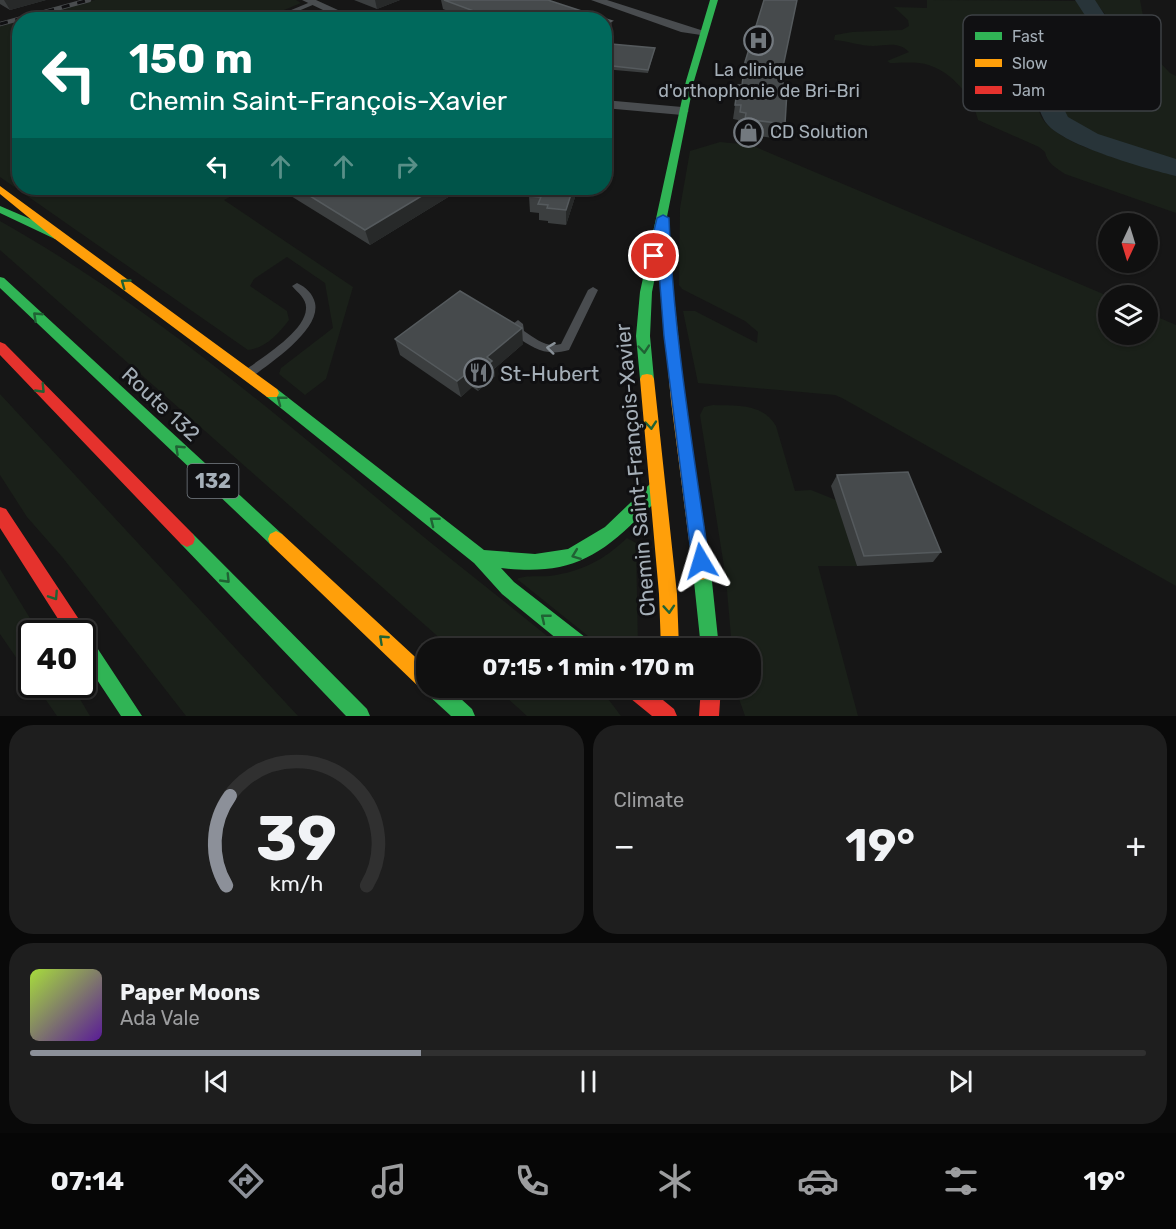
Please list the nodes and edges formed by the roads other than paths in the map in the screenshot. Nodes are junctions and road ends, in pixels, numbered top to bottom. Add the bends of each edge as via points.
1 (596, 0) edge
2 (714, 0) edge
3 (310, 1) edge
4 (288, 12) edge
5 (336, 12) edge
6 (701, 32) junction
7 (612, 105) edge
8 (682, 111) junction
9 (0, 189) edge
10 (0, 208) edge
11 (663, 218) junction
12 (59, 236) junction
13 (0, 281) edge
14 (297, 286) dead end
15 (593, 290) dead end
16 (518, 324) edge
17 (0, 347) edge
18 (248, 374) junction
19 (657, 488) junction
20 (0, 514) edge
21 (480, 557) junction
22 (69, 620) edge
23 (570, 638) edge
24 (670, 638) edge
25 (709, 638) edge
26 (96, 661) edge
27 (416, 671) edge
28 (446, 698) edge
29 (645, 698) edge
30 (667, 698) edge
31 (711, 698) edge
32 (666, 715) edge
33 (132, 716) edge
34 (360, 716) edge
35 (465, 716) edge
36 (710, 716) edge

1 - 6 street via 684,30
2 - 6 main road, Chemin Saint-François-Xavier
3 - 4 lane
3 - 5 street
6 - 8 main road, Chemin Saint-François-Xavier
7 - 8 street
8 - 11 main road, Chemin Saint-François-Xavier
9 - 12 main road
10 - 12 main road
11 -> 19 main road, Chemin Saint-François-Xavier via 642,315
11 - 25 main road, Chemin Saint-François-Xavier via 667,298
18 -> 12 main road
27 -> 13 main road, Route 132 / 132
14 - 18 lane via 311,296 313,309 307,324
15 -> 16 lane via 565,347 544,348 519,333
17 -> 34 main road, 132
21 -> 18 main road
19 -> 21 main road via 609,536 578,555 535,562
19 -> 24 main road, Chemin Saint-François-Xavier
20 -> 22 main road
23 -> 21 main road via 508,588
26 - 33 main road
28 - 35 main road
29 - 32 main road
30 - 32 main road
31 - 36 main road

